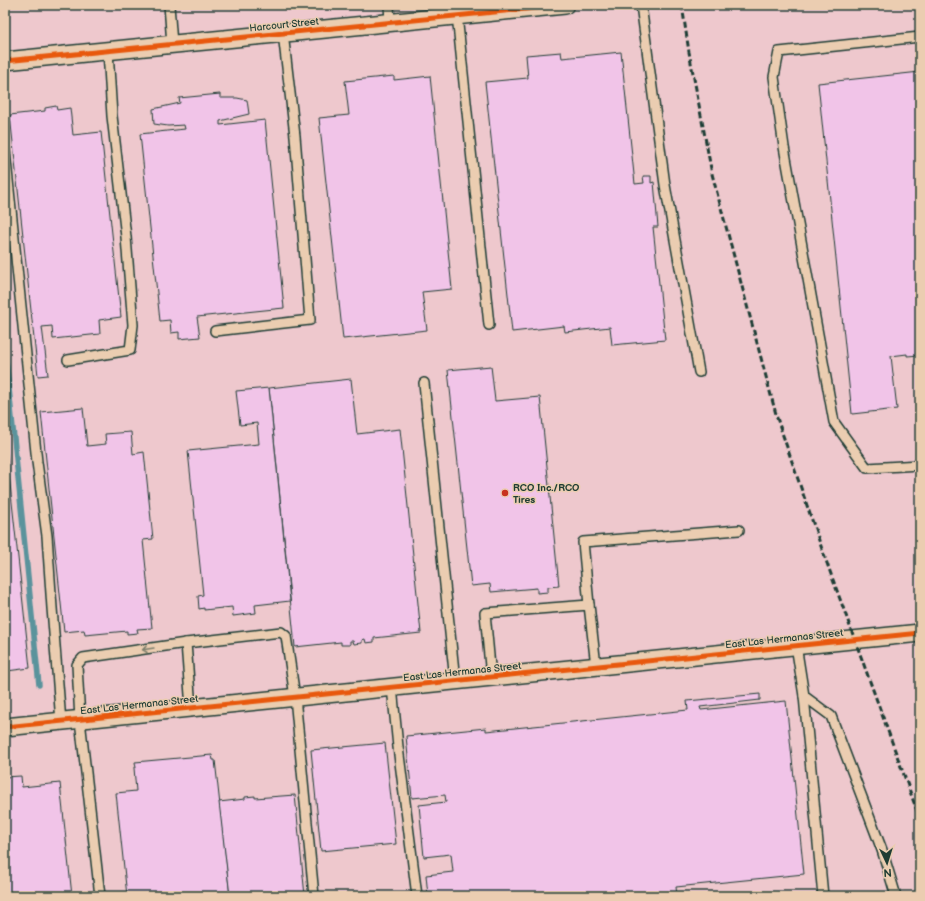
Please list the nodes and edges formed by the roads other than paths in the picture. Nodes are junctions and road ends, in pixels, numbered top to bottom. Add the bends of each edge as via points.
1 (169, 5) edge
2 (388, 5) edge
3 (565, 5) edge
4 (641, 5) edge
5 (447, 14) junction
6 (390, 22) junction
7 (283, 33) junction
8 (920, 37) edge
9 (172, 44) junction
10 (108, 51) junction
11 (5, 61) edge
12 (5, 151) edge
13 (489, 325) dead end
14 (215, 331) dead end
15 (68, 360) dead end
16 (699, 372) dead end
17 (424, 384) dead end
18 (920, 465) edge
19 (739, 530) dead end
20 (589, 605) junction
21 (919, 637) edge
22 (186, 643) junction
23 (796, 646) junction
24 (596, 666) junction
25 (491, 677) junction
26 (455, 681) junction
27 (392, 687) junction
28 (804, 696) junction
29 (296, 697) junction
30 (191, 708) junction
31 (80, 720) junction
32 (61, 722) junction
33 (5, 728) edge
34 (100, 896) edge
35 (314, 896) edge
36 (417, 896) edge
37 (824, 896) edge
38 (896, 896) edge

1 - 9 lane
2 - 6 lane
3 - 5 street, Harcourt Street
4 - 16 lane via 665,185
5 - 6 street, Harcourt Street
5 - 13 lane
6 - 7 street, Harcourt Street
7 - 9 street, Harcourt Street
7 - 14 lane via 295,136 310,320
8 - 18 lane via 779,52 774,77 784,147 834,422 867,468
9 - 10 street, Harcourt Street
10 - 11 street, Harcourt Street
10 - 15 lane via 133,325 130,350
12 - 32 lane via 36,455 47,536
17 - 26 lane
19 - 20 lane via 583,542
20 - 24 lane
20 - 25 lane via 485,612
21 - 23 street, East Las Hermanas Street
22 - 29 lane via 281,632 286,636
22 - 30 lane
22 -> 31 lane via 83,658 77,665
23 - 24 street, East Las Hermanas Street
23 - 28 lane
24 - 25 street, East Las Hermanas Street
25 - 26 street, East Las Hermanas Street
26 - 27 street, East Las Hermanas Street
27 - 29 street, East Las Hermanas Street
27 - 36 lane
28 - 37 lane
28 - 38 lane via 831,716 882,850
29 - 30 street, East Las Hermanas Street
29 - 35 lane
30 - 31 street, East Las Hermanas Street
31 - 32 street, East Las Hermanas Street
31 - 34 lane
32 - 33 street, East Las Hermanas Street

